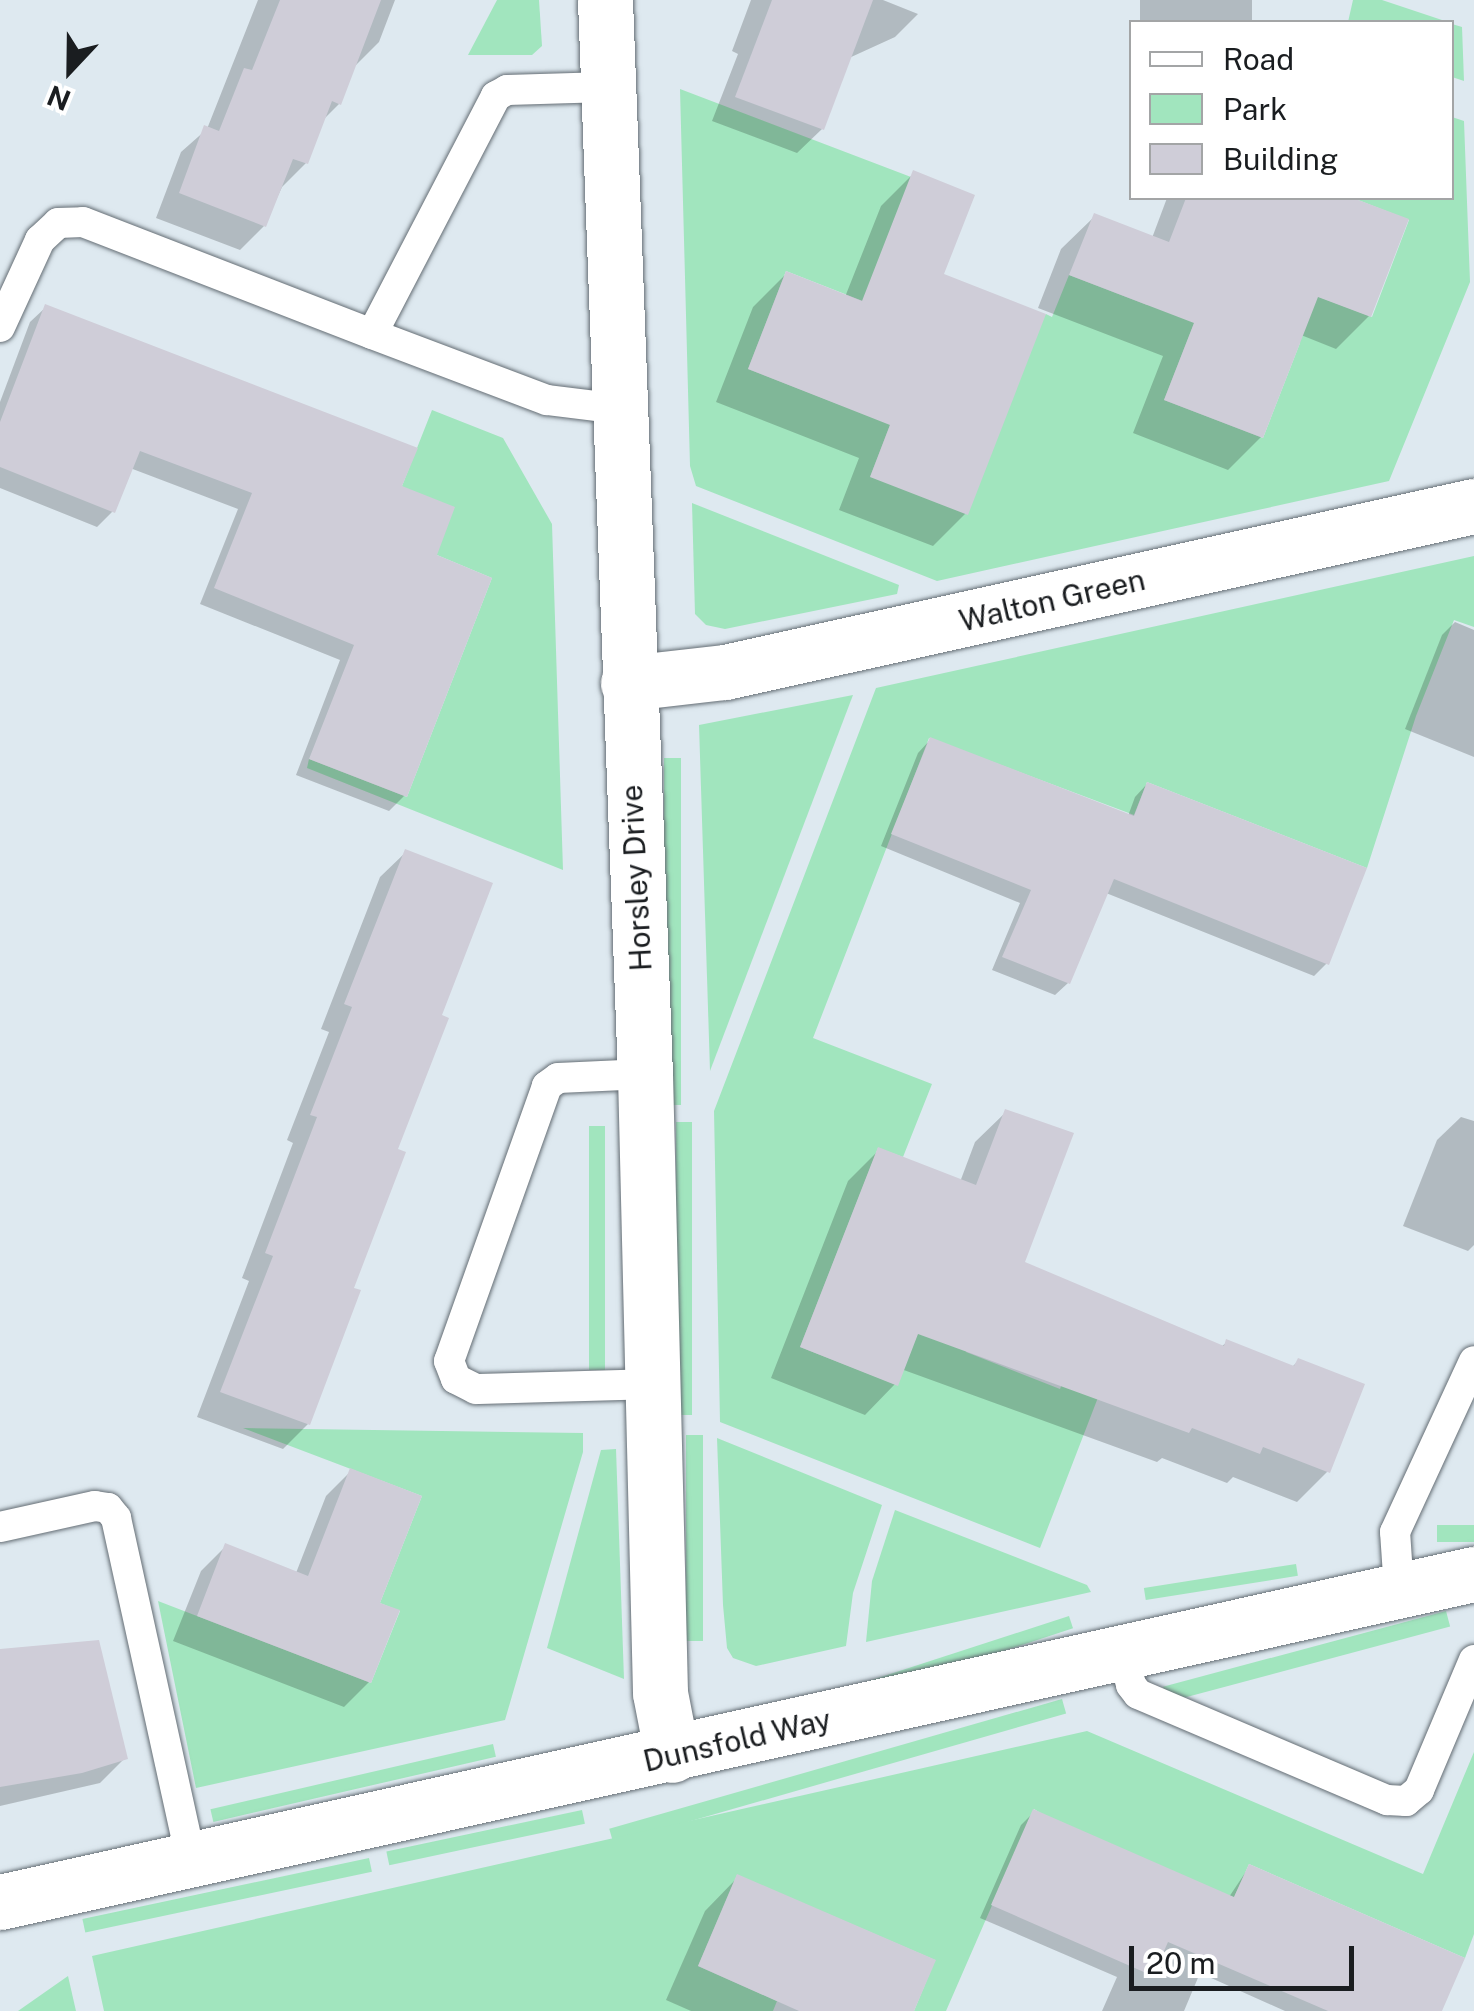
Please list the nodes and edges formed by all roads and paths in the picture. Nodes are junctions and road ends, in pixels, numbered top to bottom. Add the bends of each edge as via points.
1 (605, 0) edge
2 (607, 87) junction
3 (0, 327) edge
4 (372, 334) junction
5 (620, 409) junction
6 (1474, 506) edge
7 (628, 682) junction
8 (645, 1074) junction
9 (1474, 1361) edge
10 (650, 1384) junction
11 (0, 1526) edge
12 (1472, 1584) edge
13 (1399, 1590) junction
14 (1122, 1653) junction
15 (1474, 1660) edge
16 (672, 1755) junction
17 (191, 1860) junction
18 (0, 1902) edge

1 - 2 street, Horsley Drive
2 - 4 lane via 507,90 496,96
2 - 5 street, Horsley Drive
3 - 4 lane via 40,240 58,223 83,222
4 - 5 lane via 547,400
5 - 7 street, Horsley Drive
6 - 7 street, Walton Green via 725,672
7 - 8 street, Horsley Drive
8 - 10 street, Horsley Drive
8 - 10 lane via 566,1077 547,1086 449,1361 456,1379 476,1390
9 - 13 lane via 1394,1532
10 - 16 street, Horsley Drive via 660,1694
11 - 17 lane via 95,1506 116,1518
12 - 13 street, Dunsfold Way
13 - 14 street, Dunsfold Way
14 - 15 lane via 1138,1694 1387,1800 1406,1800 1419,1790
14 - 16 street, Dunsfold Way
16 - 17 street, Dunsfold Way
17 - 18 street, Dunsfold Way

